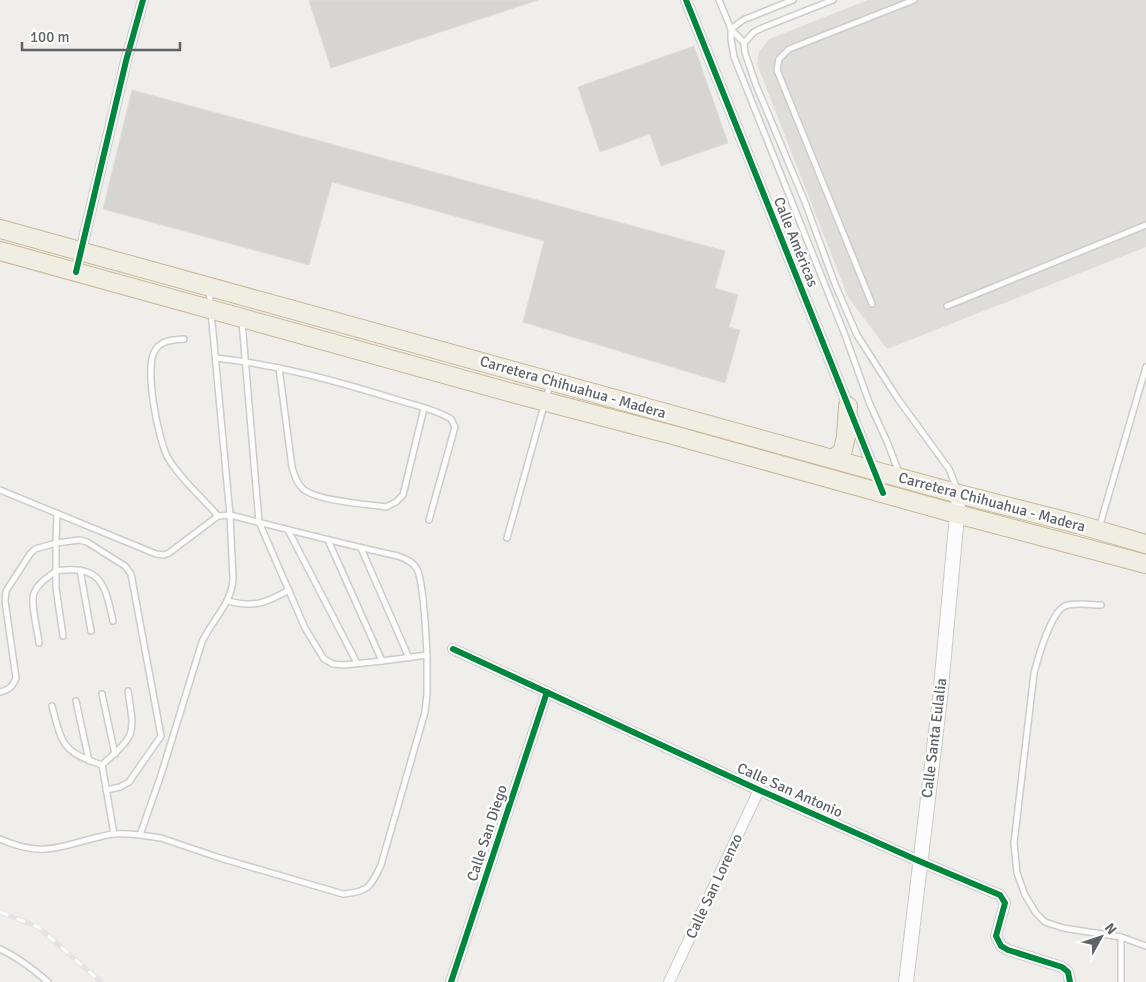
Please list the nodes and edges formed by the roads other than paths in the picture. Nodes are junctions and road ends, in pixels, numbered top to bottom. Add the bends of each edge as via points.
1 (143, 0) edge
2 (686, 0) edge
3 (719, 0) edge
4 (793, 0) edge
5 (833, 0) edge
6 (914, 0) edge
7 (731, 29) junction
8 (744, 43) junction
9 (1146, 225) edge
10 (0, 229) edge
11 (0, 251) edge
12 (80, 251) junction
13 (76, 272) junction
14 (209, 287) junction
15 (872, 304) dead end
16 (947, 306) dead end
17 (241, 307) junction
18 (212, 310) junction
19 (184, 339) dead end
20 (400, 339) junction
21 (434, 348) junction
22 (216, 358) junction
23 (393, 360) junction
24 (245, 361) junction
25 (1146, 367) edge
26 (279, 368) junction
27 (435, 372) junction
28 (551, 381) junction
29 (546, 402) junction
30 (848, 406) junction
31 (424, 408) junction
32 (834, 459) junction
33 (874, 470) junction
34 (905, 489) junction
35 (0, 490) edge
36 (883, 493) junction
37 (959, 494) junction
38 (57, 513) junction
39 (957, 514) junction
40 (230, 515) junction
41 (218, 516) junction
42 (429, 520) dead end
43 (259, 522) junction
44 (288, 530) junction
45 (1098, 531) junction
46 (507, 538) dead end
47 (328, 540) junction
48 (56, 543) junction
49 (1146, 544) edge
50 (361, 548) junction
51 (1146, 564) edge
52 (56, 570) junction
53 (80, 570) junction
54 (289, 590) junction
55 (228, 601) junction
56 (1101, 605) dead end
57 (113, 621) dead end
58 (91, 631) dead end
59 (63, 636) dead end
60 (39, 644) dead end
61 (453, 649) dead end
62 (427, 655) junction
63 (409, 658) junction
64 (382, 661) junction
65 (357, 663) junction
66 (128, 691) dead end
67 (0, 692) edge
68 (547, 692) junction
69 (102, 694) dead end
70 (76, 701) dead end
71 (52, 706) dead end
72 (115, 754) junction
73 (89, 761) junction
74 (102, 765) junction
75 (106, 790) junction
76 (759, 790) junction
77 (114, 834) junction
78 (140, 834) junction
79 (0, 839) edge
80 (919, 862) junction
81 (1121, 937) junction
82 (1146, 946) edge
83 (0, 949) edge
84 (1070, 979) edge
85 (48, 982) edge
86 (451, 982) edge
87 (669, 982) edge
88 (906, 982) edge
89 (1121, 982) edge

1 - 12 street
2 - 30 street, Calle Américas
3 - 7 lane
4 - 7 lane via 743,20
5 - 8 lane via 762,28
6 - 15 lane via 802,43 783,54 777,65
7 - 8 lane
7 - 34 lane via 734,57
8 - 37 lane via 756,86 857,335 949,469
9 - 16 lane
10 - 12 highway, Carretera Chihuahua - Madera
11 - 13 highway, Carretera Chihuahua - Madera
12 - 13 street
12 - 14 highway, Carretera Chihuahua - Madera
13 - 18 highway, Carretera Chihuahua - Madera
14 - 17 highway, Carretera Chihuahua - Madera
14 - 18 lane
17 - 18 highway, Carretera Chihuahua - Madera
17 - 20 highway, Carretera Chihuahua - Madera
17 - 23 highway, Carretera Chihuahua - Madera
17 - 24 lane
18 - 22 lane
19 - 41 lane via 162,344 152,355 160,438 167,456 182,478
20 - 21 highway, Carretera Chihuahua - Madera
20 - 23 highway via 402,351
21 - 27 highway via 429,360
21 - 28 highway, Carretera Chihuahua - Madera
22 - 24 lane
22 - 40 lane
23 - 27 highway, Carretera Chihuahua - Madera
24 - 26 lane
24 - 43 lane
25 - 45 lane
26 - 31 lane via 334,380
26 - 31 lane via 292,466 302,488 315,496 386,507 396,502 403,495
27 - 29 highway, Carretera Chihuahua - Madera
28 - 29 lane
28 - 32 highway, Carretera Chihuahua - Madera
29 - 36 highway, Carretera Chihuahua - Madera
29 - 46 lane
30 - 32 highway via 843,450
30 - 33 street, Calle Américas
31 - 42 lane via 454,422
32 - 33 highway, Carretera Chihuahua - Madera
33 - 34 highway, Carretera Chihuahua - Madera
33 - 36 street, Calle Américas
34 - 36 highway, Carretera Chihuahua - Madera
34 - 37 highway, Carretera Chihuahua - Madera
34 - 39 highway, Carretera Chihuahua - Madera
35 - 38 lane
37 - 39 street, Calle Santa Eulalia
37 - 45 highway, Carretera Chihuahua - Madera
38 - 41 lane via 164,555
38 - 48 lane
39 - 51 highway, Carretera Chihuahua - Madera
39 - 80 street, Calle Santa Eulalia via 940,698
40 - 41 lane
40 - 43 lane
40 - 55 lane via 233,587
43 - 44 lane
43 - 54 lane
44 - 47 lane
44 - 65 lane
45 - 49 highway, Carretera Chihuahua - Madera
47 - 50 lane
47 - 64 lane
48 - 52 lane
48 - 67 lane via 35,549 6,591 16,678 13,686
48 - 75 lane via 87,542 128,568 133,582 161,736 130,782
50 - 62 lane via 398,556 417,569
50 - 63 lane
52 - 53 lane
52 - 59 lane
52 - 60 lane via 34,593
53 - 57 lane via 102,583
53 - 58 lane
54 - 55 lane via 265,603 252,605
54 - 65 lane via 305,628 324,658 333,664
55 - 78 lane via 202,642
56 - 81 lane via 1064,606 1054,617 1044,644 1034,673 1014,843 1017,873 1025,894 1045,922
61 - 68 street, Calle San Antonio
62 - 63 lane
62 - 78 lane via 425,712 381,865 367,889 343,894
63 - 64 lane
64 - 65 lane
66 - 72 lane via 132,732
68 - 76 street, Calle San Antonio
68 - 86 street, Calle San Diego
69 - 72 lane
70 - 73 lane
71 - 73 lane via 66,747
72 - 74 lane
73 - 74 lane
74 - 75 lane
75 - 77 lane
76 - 80 street, Calle San Antonio
76 - 87 street, Calle San Lorenzo
77 - 78 lane
77 - 79 lane via 43,850 17,846
80 - 84 street, Calle San Antonio via 1000,895 1005,903 996,936 1001,946 1062,968
80 - 88 street, Calle Santa Eulalia
81 - 82 lane
81 - 89 lane
83 - 85 lane

